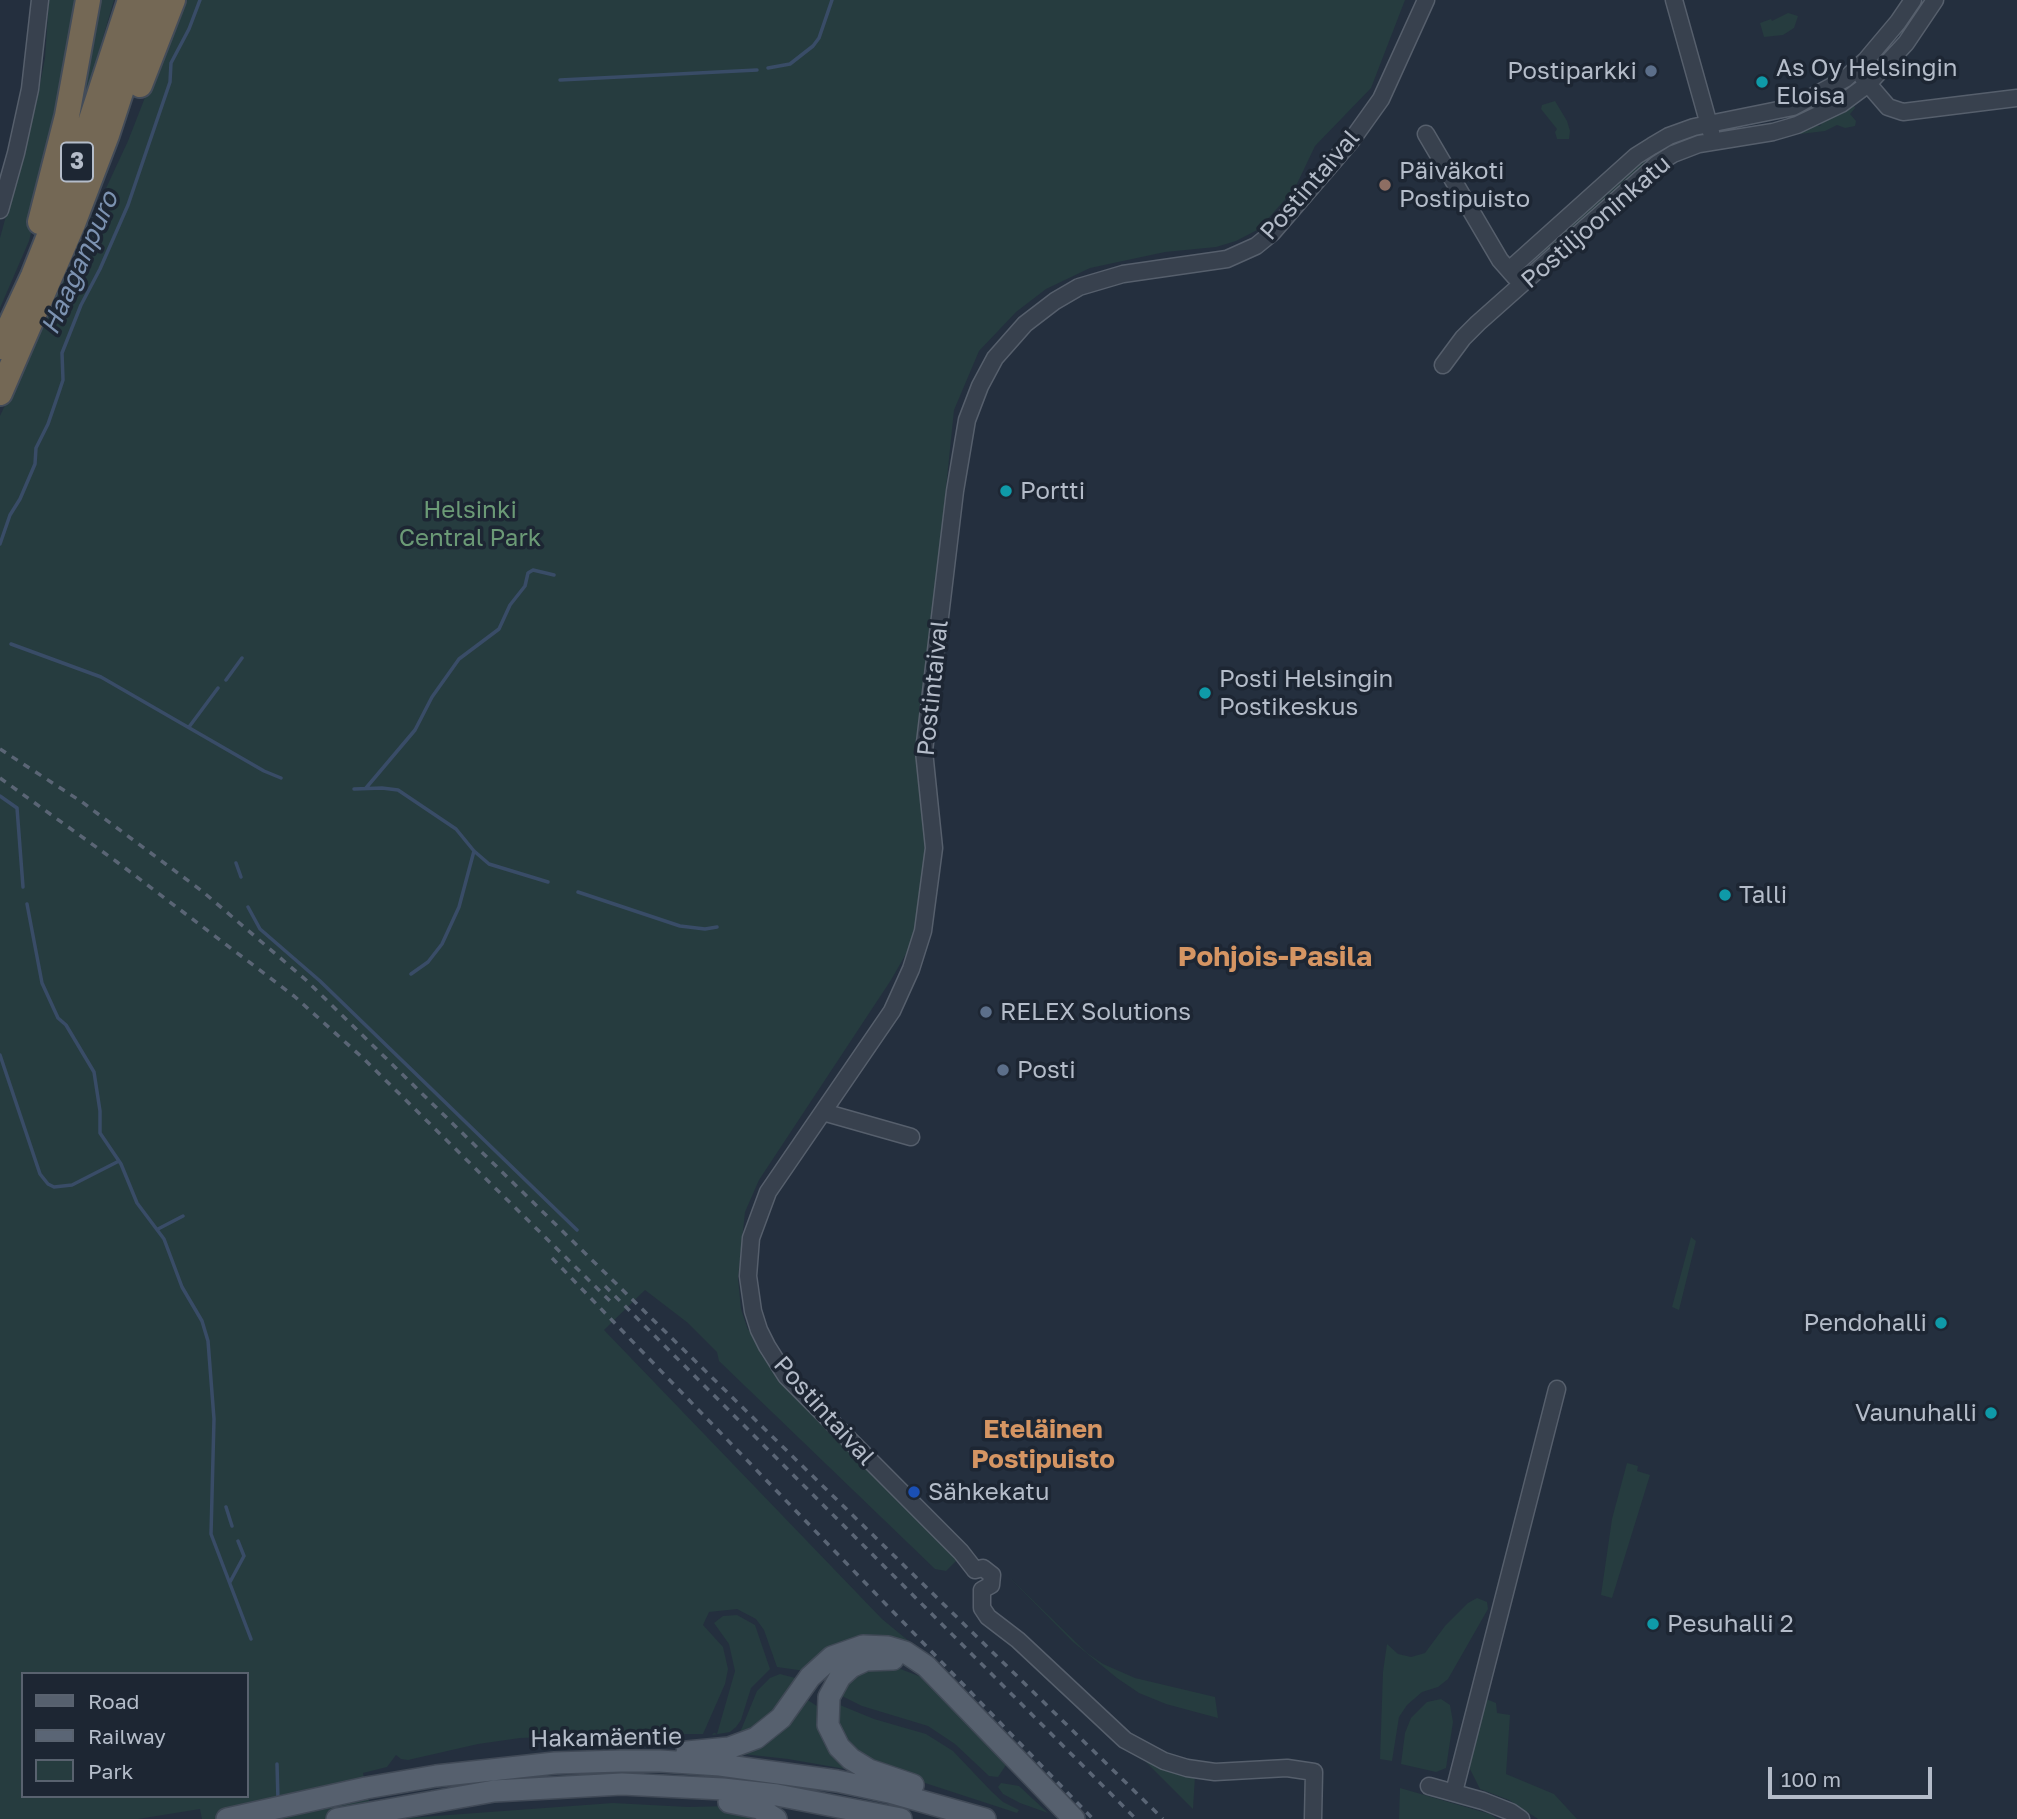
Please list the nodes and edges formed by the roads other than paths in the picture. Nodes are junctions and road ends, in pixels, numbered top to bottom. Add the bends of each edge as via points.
1 (40, 0) edge
2 (88, 0) edge
3 (131, 0) edge
4 (151, 0) edge
5 (173, 0) edge
6 (1426, 0) edge
7 (1674, 0) edge
8 (1913, 0) edge
9 (1935, 0) edge
10 (1856, 70) junction
11 (1868, 84) junction
12 (2017, 98) edge
13 (1709, 124) junction
14 (1426, 134) dead end
15 (1713, 140) junction
16 (0, 210) edge
17 (74, 224) junction
18 (1509, 270) junction
19 (1522, 285) junction
20 (13, 319) junction
21 (0, 347) edge
22 (1443, 365) dead end
23 (0, 393) edge
24 (823, 1112) junction
25 (911, 1137) dead end
26 (1557, 1389) dead end
27 (946, 1688) junction
28 (660, 1760) junction
29 (666, 1786) junction
30 (1429, 1786) dead end
31 (1454, 1792) junction
32 (961, 1811) junction
33 (890, 1818) edge
34 (227, 1819) edge
35 (337, 1819) edge
36 (776, 1819) edge
37 (985, 1819) edge
38 (1074, 1819) edge
39 (1313, 1819) edge
40 (1521, 1819) edge

1 - 16 street via 30,89
2 - 20 highway via 67,116
3 - 20 highway, 3 via 72,177
4 - 17 highway, 3
5 - 17 highway via 110,160
6 - 24 street, Postintaival via 1381,99 1272,233 1227,259 1123,274 1079,288 1026,324 985,374 967,420 960,457 926,727 925,771 934,848 923,931 892,1011
7 - 13 street
8 - 10 street, Postiljooninkatu
9 - 11 street, Postiljooninkatu via 1906,43
10 - 11 street
10 - 13 street, Postiljooninkatu via 1793,107
11 - 12 street via 1888,107 1903,112
11 - 15 street, Postiljooninkatu via 1841,104 1797,125
13 - 15 street
13 - 18 street, Postiljooninkatu via 1668,136 1636,156
14 - 18 street
15 - 19 street, Postiljooninkatu via 1657,164
17 - 23 highway, 3
18 - 19 street
19 - 22 street, Postiljooninkatu via 1478,323
20 - 21 highway, 3
24 - 25 street
24 - 39 street, Postintaival via 768,1192 751,1238 748,1276 756,1320 786,1376 961,1552 975,1570 972,1585 982,1590 982,1608 988,1616 1125,1740 1175,1764 1216,1772 1287,1768 1314,1772
26 - 31 street
27 - 28 main road via 912,1656 879,1645 846,1650 816,1670 781,1718 756,1738 729,1748
27 - 32 main road via 907,1663 883,1658 845,1671 827,1708 831,1733 851,1759 879,1774 927,1789
27 - 38 main road
28 - 32 main road, Hakamäentie via 838,1781
28 - 34 main road, Hakamäentie via 495,1768 366,1788
29 - 33 main road, Hakamäentie via 777,1794
29 - 35 main road, Hakamäentie via 494,1791
29 - 36 main road via 699,1799 759,1808
30 - 31 street
31 - 40 street
32 - 37 main road, Hakamäentie

